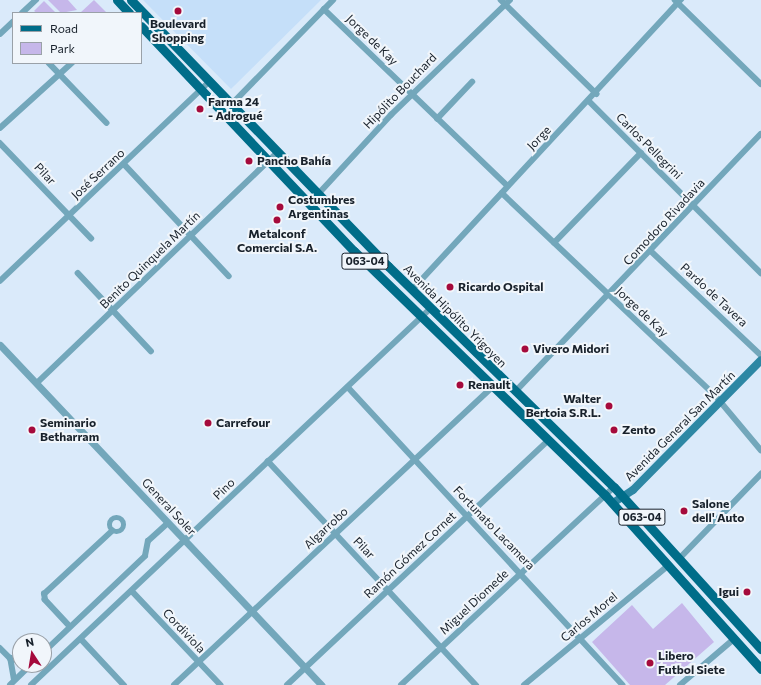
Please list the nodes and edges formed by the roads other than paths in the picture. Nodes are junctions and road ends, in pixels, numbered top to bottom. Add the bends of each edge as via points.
1 (36, 0) edge
2 (116, 0) edge
3 (131, 0) edge
4 (333, 0) edge
5 (501, 0) edge
6 (678, 1) edge
7 (508, 2) edge
8 (324, 9) junction
9 (23, 12) edge
10 (127, 12) edge
11 (12, 24) edge
12 (142, 27) edge
13 (0, 34) edge
14 (50, 64) edge
15 (71, 64) edge
16 (60, 75) junction
17 (210, 81) junction
18 (472, 82) dead end
19 (761, 84) edge
20 (202, 89) junction
21 (412, 94) junction
22 (597, 94) junction
23 (590, 102) junction
24 (232, 104) junction
25 (437, 118) junction
26 (107, 123) dead end
27 (0, 128) edge
28 (761, 134) edge
29 (0, 142) edge
30 (278, 152) junction
31 (641, 153) junction
32 (269, 160) junction
33 (125, 165) junction
34 (508, 186) junction
35 (502, 193) junction
36 (318, 194) junction
37 (310, 203) junction
38 (694, 206) junction
39 (69, 216) junction
40 (190, 237) junction
41 (91, 238) dead end
42 (554, 244) junction
43 (651, 251) junction
44 (78, 273) dead end
45 (761, 273) edge
46 (229, 276) dead end
47 (0, 281) edge
48 (412, 290) junction
49 (608, 296) junction
50 (431, 308) junction
51 (112, 311) junction
52 (422, 317) junction
53 (0, 345) edge
54 (151, 351) dead end
55 (761, 355) edge
56 (761, 360) edge
57 (37, 383) junction
58 (348, 387) junction
59 (493, 388) junction
60 (515, 392) junction
61 (722, 402) junction
62 (548, 441) junction
63 (761, 450) edge
64 (414, 460) junction
65 (268, 461) junction
66 (761, 474) edge
67 (614, 488) junction
68 (605, 495) junction
69 (624, 497) junction
70 (613, 503) junction
71 (468, 516) junction
72 (168, 523) junction
73 (112, 531) dead end
74 (336, 534) junction
75 (186, 541) junction
76 (680, 558) junction
77 (668, 566) junction
78 (522, 572) junction
79 (389, 590) junction
80 (132, 591) junction
81 (252, 613) junction
82 (70, 627) junction
83 (581, 638) junction
84 (734, 639) junction
85 (82, 640) junction
86 (759, 643) edge
87 (52, 644) edge
88 (442, 647) junction
89 (0, 648) edge
90 (10, 658) joint
91 (198, 662) junction
92 (305, 668) junction
93 (761, 669) edge
94 (22, 673) edge
95 (14, 680) junction
96 (10, 685) edge
97 (31, 685) edge
98 (124, 685) edge
99 (174, 685) edge
100 (221, 685) edge
101 (287, 685) edge
102 (322, 685) edge
103 (401, 685) edge
104 (476, 685) edge
105 (524, 685) edge
106 (623, 685) edge
107 (680, 685) edge

1 - 9 street
2 - 10 main road
3 - 17 main road, Avenida Hipólito Yrigoyen / 063-04
4 - 8 street
5 - 7 street
6 - 19 street
6 - 22 street, Jorge
7 - 21 street, Hipólito Bouchard
7 - 22 street
8 - 21 street, Jorge de Kay
8 - 24 street
11 - 13 street
12 - 20 main road, Avenida Hipólito Yrigoyen / 063-04
14 - 16 street
15 - 16 street
16 - 26 street
16 - 27 street
17 - 20 street, José Serrano
17 - 24 main road, Avenida Hipólito Yrigoyen / 063-04
18 - 25 street
20 - 32 main road, Avenida Hipólito Yrigoyen / 063-04
20 - 33 street, José Serrano
21 - 25 street, Jorge de Kay
21 - 36 street, Hipólito Bouchard
22 - 23 street, Jorge
23 - 31 street, Carlos Pellegrini
23 - 34 street, Jorge
24 - 30 main road, Avenida Hipólito Yrigoyen / 063-04
25 - 34 street, Jorge de Kay
28 - 38 street, Comodoro Rivadavia
29 - 39 street, Pilar
30 - 32 street, Benito Quinquela Martín
30 - 36 main road, Avenida Hipólito Yrigoyen / 063-04
31 - 38 street, Carlos Pellegrini
31 - 42 street
32 - 37 main road, Avenida Hipólito Yrigoyen / 063-04
32 - 40 street, Benito Quinquela Martín
33 - 39 street, José Serrano
33 - 40 street
34 - 35 street, Jorge
35 - 42 street, Jorge de Kay
35 - 48 street, Jorge
36 - 37 street, Hipólito Bouchard
36 - 48 main road, Avenida Hipólito Yrigoyen / 063-04
37 - 52 main road, Avenida Hipólito Yrigoyen / 063-04
38 - 43 street, Comodoro Rivadavia
38 - 45 street, Carlos Pellegrini
39 - 41 street, Pilar
39 - 47 street, José Serrano
40 - 46 street
40 - 51 street, Benito Quinquela Martín
42 - 49 street, Jorge de Kay
43 - 49 street, Comodoro Rivadavia
43 - 55 street, Pardo de Tavera
44 - 51 street
48 - 50 main road, Avenida Hipólito Yrigoyen / 063-04
49 - 60 street, Comodoro Rivadavia
49 - 61 street, Jorge de Kay
50 - 52 street, Pino
50 - 60 main road, Avenida Hipólito Yrigoyen / 063-04
51 - 54 street
51 - 57 street, Benito Quinquela Martín
52 - 58 street, Pino
52 - 59 main road, Avenida Hipólito Yrigoyen / 063-04
53 - 57 street, General Soler
56 - 61 main road, Avenida General San Martín
57 - 72 street, General Soler
58 - 64 street, Fortunato Lacamera
58 - 65 street, Pino
59 - 62 main road, Avenida Hipólito Yrigoyen / 063-04
59 - 64 street, Algarrobo
60 - 67 main road, Avenida Hipólito Yrigoyen / 063-04
61 - 63 street, Jorge de Kay
61 - 69 main road, Avenida General San Martín
62 - 68 main road, Avenida Hipólito Yrigoyen / 063-04
62 - 71 street, Ramón Gómez Cornet
64 - 71 street, Fortunato Lacamera
64 - 74 street, Algarrobo
65 - 74 street, Pilar
65 - 75 street, Pino
66 - 76 street
67 - 68 street, Miguel Diomede
67 - 69 main road, Avenida Hipólito Yrigoyen / 063-04
68 - 70 main road, Avenida Hipólito Yrigoyen / 063-04
68 - 78 street, Miguel Diomede
69 - 70 main road, Avenida General San Martín
69 - 76 main road, Avenida Hipólito Yrigoyen / 063-04
70 - 77 main road, Avenida Hipólito Yrigoyen / 063-04
71 - 78 street, Fortunato Lacamera
71 - 79 street, Ramón Gómez Cornet
72 - 75 street, General Soler
72 - 82 street via 148,540 145,556
73 - 82 street via 44,594 45,600
74 - 79 street, Pilar
74 - 81 street, Algarrobo
75 - 80 street, Pino
75 - 81 street, General Soler
76 - 86 main road, Avenida Hipólito Yrigoyen / 063-04
77 - 83 street, Carlos Morel
77 - 84 main road, Avenida Hipólito Yrigoyen / 063-04
78 - 83 street, Fortunato Lacamera
78 - 88 street, Miguel Diomede
79 - 88 street, Pilar
79 - 92 street, Ramón Gómez Cornet
80 - 85 street, Pino
80 - 91 street, Cordiviola
81 - 91 street, Algarrobo
81 - 92 street, General Soler
82 - 87 street
83 - 105 street, Carlos Morel
83 - 106 street, Fortunato Lacamera
84 - 93 main road, Avenida Hipólito Yrigoyen / 063-04
84 - 107 street
85 - 97 street, Pino
85 - 98 street
88 - 103 street, Miguel Diomede
88 - 104 street, Pilar
89 - 90 street
90 - 95 street
91 - 99 street, Algarrobo
91 - 100 street, Cordiviola
92 - 101 street, Ramón Gómez Cornet
92 - 102 street, General Soler
94 - 95 street
95 - 96 street

